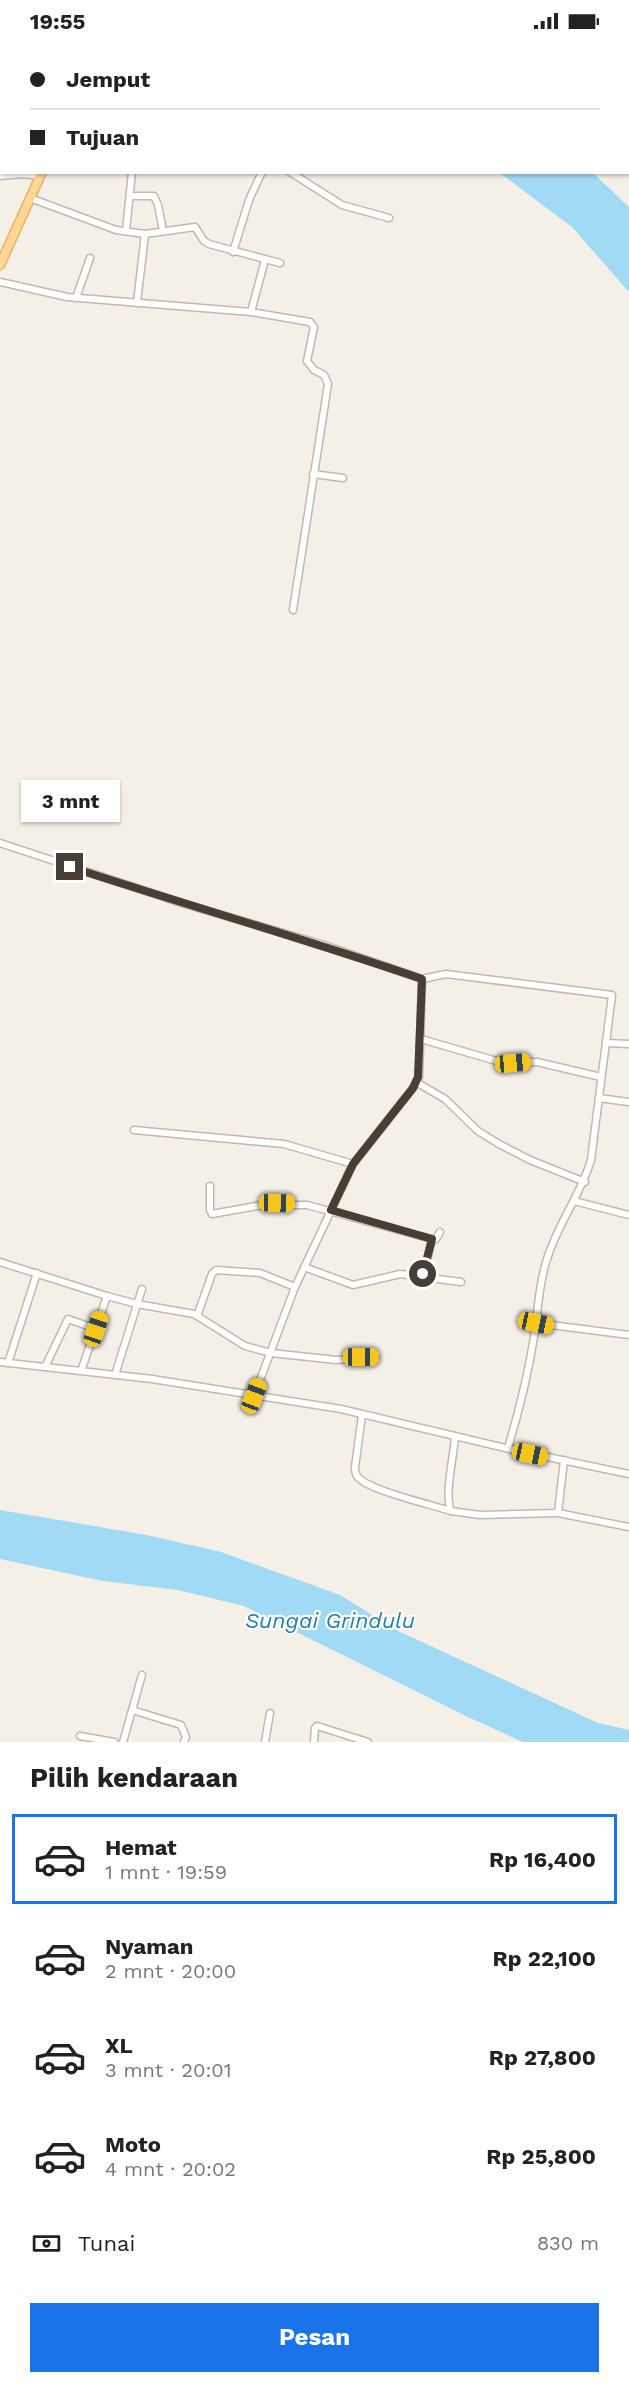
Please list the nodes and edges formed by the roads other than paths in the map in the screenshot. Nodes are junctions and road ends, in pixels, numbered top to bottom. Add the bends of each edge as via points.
1 (41, 174) edge
2 (132, 174) edge
3 (261, 174) edge
4 (293, 174) edge
5 (0, 176) edge
6 (130, 196) junction
7 (30, 198) junction
8 (388, 218) dead end
9 (126, 231) junction
10 (163, 231) junction
11 (144, 234) junction
12 (233, 252) junction
13 (90, 258) dead end
14 (265, 260) junction
15 (280, 263) dead end
16 (0, 265) edge
17 (0, 282) edge
18 (76, 298) junction
19 (137, 303) junction
20 (251, 312) junction
21 (313, 474) junction
22 (343, 478) dead end
23 (293, 610) dead end
24 (0, 843) edge
25 (422, 979) junction
26 (421, 1039) junction
27 (606, 1043) junction
28 (629, 1044) edge
29 (601, 1077) junction
30 (416, 1082) junction
31 (598, 1098) junction
32 (629, 1102) edge
33 (134, 1130) dead end
34 (353, 1164) junction
35 (585, 1182) junction
36 (210, 1186) dead end
37 (574, 1202) junction
38 (331, 1210) junction
39 (629, 1215) edge
40 (440, 1232) dead end
41 (432, 1239) junction
42 (0, 1262) edge
43 (304, 1267) junction
44 (37, 1273) junction
45 (423, 1277) junction
46 (461, 1282) dead end
47 (295, 1287) junction
48 (142, 1289) dead end
49 (108, 1296) junction
50 (137, 1304) junction
51 (197, 1316) junction
52 (536, 1323) junction
53 (96, 1329) junction
54 (628, 1333) edge
55 (271, 1353) junction
56 (375, 1357) dead end
57 (0, 1362) edge
58 (8, 1364) junction
59 (45, 1367) junction
60 (81, 1371) junction
61 (114, 1375) junction
62 (254, 1396) junction
63 (362, 1415) junction
64 (455, 1436) junction
65 (508, 1448) junction
66 (564, 1460) junction
67 (629, 1474) edge
68 (451, 1511) junction
69 (558, 1513) junction
70 (629, 1527) edge
71 (142, 1675) dead end
72 (132, 1710) junction
73 (270, 1713) dead end
74 (80, 1736) dead end
75 (268, 1741) edge
76 (114, 1742) edge
77 (123, 1742) edge
78 (184, 1742) edge
79 (314, 1742) edge
80 (368, 1742) edge

1 - 5 street
1 - 7 main road
2 - 6 street
3 - 12 street
4 - 8 street via 342,205
6 - 9 street
6 - 10 street via 151,195 156,199
7 - 9 street
7 - 16 main road
9 - 11 street
10 - 11 street
10 - 12 street via 195,226 204,241
11 - 19 street
12 - 14 street
13 - 18 street
14 - 15 street
14 - 20 street
17 - 18 street
18 - 19 street
19 - 20 street
20 - 21 street via 304,320 314,327 307,361 324,375 327,384
21 - 22 street
21 - 23 street
24 - 25 street
25 - 26 street
25 - 27 street via 446,974 611,994
26 - 29 street via 500,1062 537,1062
26 - 30 street
27 - 28 street
27 - 29 street
29 - 31 street
30 - 34 street
30 - 35 street via 445,1099 478,1131 499,1144
31 - 32 street
31 - 35 street
33 - 34 street via 284,1144
34 - 38 street
35 - 37 street
36 - 38 street via 210,1212 215,1214 277,1203
37 - 39 street
37 - 52 street via 548,1256
38 - 41 street
38 - 43 street
40 - 41 street
41 - 45 street
42 - 44 street
43 - 45 street via 353,1285 400,1274
43 - 47 street
44 - 49 street
44 - 58 street
45 - 46 street
47 - 51 street via 260,1273 216,1270
47 - 55 street
48 - 50 street
49 - 50 street
49 - 53 street
50 - 51 street
50 - 61 street
51 - 55 street via 245,1346
52 - 54 street
52 - 65 street via 521,1406
53 - 59 street via 68,1319
53 - 60 street
55 - 56 street via 336,1360
55 - 62 street
57 - 58 street
58 - 59 street
59 - 60 street
60 - 61 street
61 - 62 street
62 - 63 street
63 - 64 street
63 - 68 street via 355,1467 359,1478 383,1491
64 - 65 street
64 - 68 street
65 - 66 street
66 - 67 street
66 - 69 street
68 - 69 street via 480,1515
69 - 70 street
71 - 72 street
72 - 77 street
72 - 78 street via 182,1725
73 - 75 street
74 - 76 street
79 - 80 street via 317,1726

